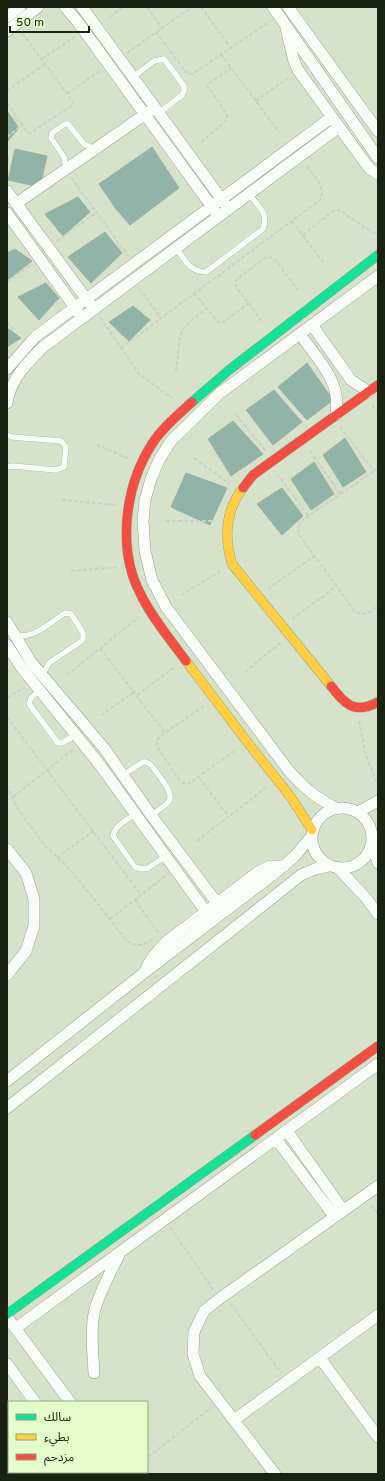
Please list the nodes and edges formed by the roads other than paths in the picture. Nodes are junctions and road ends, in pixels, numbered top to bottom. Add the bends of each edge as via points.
1 (20, 7) edge
2 (38, 7) edge
3 (65, 7) edge
4 (82, 7) edge
5 (288, 7) edge
6 (279, 15) edge
7 (10, 24) edge
8 (133, 77) junction
9 (157, 110) junction
10 (145, 114) junction
11 (332, 117) junction
12 (339, 127) junction
13 (378, 131) edge
14 (94, 149) junction
15 (378, 158) edge
16 (66, 169) junction
17 (378, 174) edge
18 (7, 190) edge
19 (249, 194) junction
20 (221, 199) junction
21 (17, 203) junction
22 (212, 206) junction
23 (228, 210) junction
24 (219, 216) junction
25 (9, 218) edge
26 (176, 248) junction
27 (378, 255) edge
28 (378, 276) edge
29 (86, 298) junction
30 (74, 307) junction
31 (94, 309) junction
32 (82, 318) junction
33 (312, 325) junction
34 (300, 334) junction
35 (7, 369) edge
36 (378, 385) edge
37 (369, 392) junction
38 (7, 403) edge
39 (335, 417) junction
40 (7, 434) edge
41 (7, 467) edge
42 (7, 622) edge
43 (15, 635) junction
44 (7, 645) edge
45 (47, 680) junction
46 (36, 686) junction
47 (378, 702) edge
48 (79, 739) junction
49 (123, 776) junction
50 (378, 801) edge
51 (336, 808) junction
52 (358, 812) junction
53 (135, 814) junction
54 (151, 815) junction
55 (378, 824) edge
56 (312, 834) junction
57 (372, 838) junction
58 (7, 849) edge
59 (166, 856) junction
60 (378, 863) edge
61 (284, 866) junction
62 (334, 867) junction
63 (217, 903) junction
64 (206, 912) junction
65 (378, 914) edge
66 (145, 972) junction
67 (7, 975) edge
68 (378, 1046) edge
69 (378, 1064) edge
70 (378, 1072) edge
71 (359, 1079) junction
72 (7, 1081) edge
73 (7, 1108) edge
74 (287, 1131) junction
75 (276, 1139) junction
76 (378, 1186) edge
77 (338, 1213) junction
78 (121, 1251) junction
79 (49, 1284) junction
80 (59, 1297) junction
81 (378, 1315) edge
82 (7, 1316) edge
83 (16, 1328) junction
84 (320, 1358) junction
85 (7, 1364) edge
86 (94, 1373) dead end
87 (34, 1401) edge
88 (69, 1401) edge
89 (234, 1420) junction
90 (378, 1437) edge
91 (275, 1474) edge

1 - 7 street
2 - 7 street
3 - 10 street
4 - 8 street
5 - 13 street
6 - 11 street via 298,70
6 - 15 street
8 - 9 street
8 - 9 lane via 154,61 164,59 184,86 182,95
9 - 10 street
9 - 20 street
10 - 14 street
10 - 22 street
11 - 12 street
11 - 20 street
12 - 17 street via 366,164
12 - 19 street
14 - 16 street
14 - 16 lane via 84,144 68,124 52,133 51,138 64,157
16 - 21 street
18 - 21 street
19 - 23 street
19 - 26 lane via 265,214 266,222 263,229 206,272 193,269
20 - 22 street
20 - 23 street
21 - 29 street
22 - 24 street
22 - 29 street
23 - 24 street
24 - 26 street
25 - 30 street
26 - 31 street
27 - 56 street via 212,384 173,420 153,444 141,464 128,506 127,536 131,566 138,588 149,609 247,742 291,795
28 - 33 street
29 - 30 street
29 - 31 street
30 - 32 street
30 - 35 street via 35,337
31 - 32 street
32 - 38 street via 42,347 20,372
33 - 34 street
33 - 37 street via 351,380
34 - 39 street via 331,379 336,397
34 - 51 street via 220,393 170,441 156,466 145,500 144,551 152,580 170,613 289,772 318,799
36 - 37 street
37 - 39 street
39 - 47 street via 253,475 239,490 231,505 227,521 227,543 232,564 344,702 357,709 368,708
40 - 41 lane via 12,437 61,441 66,447 64,467 60,469
42 - 43 street
43 - 45 street via 31,662
43 - 45 lane via 32,634 66,613 71,614 83,633 83,640 49,663 44,672
44 - 46 street
45 - 46 street
45 - 49 street via 104,748
46 - 48 street
46 - 48 lane via 28,704 58,743
48 - 53 street
49 - 54 street
49 - 54 lane via 146,762 170,791 169,802
50 - 52 street
51 - 52 street via 344,807
51 - 56 street via 325,812 317,820
52 - 57 street via 368,822
53 - 59 street
53 - 59 lane via 118,826 113,836 135,867 148,868
54 - 63 street
55 - 57 street
56 - 61 street
56 - 62 street via 313,849 319,859
57 - 60 street
57 - 62 street via 368,854 360,862 350,867
58 - 67 street via 26,873 34,899 34,926 26,951
59 - 64 street
61 - 63 street via 264,868
61 - 66 street
62 - 65 street via 366,898
62 - 73 street via 314,869 301,875
63 - 64 street
64 - 66 street via 166,942 157,951
66 - 72 street
68 - 79 street
69 - 71 street
70 - 71 street
71 - 74 street
74 - 75 street
74 - 77 street
75 - 77 street
75 - 78 street
76 - 77 street
77 - 89 street via 204,1311 194,1332 193,1354 200,1376
78 - 80 street
78 - 86 street via 96,1308 92,1341
79 - 80 street
79 - 82 street
80 - 83 street
81 - 84 street
82 - 83 street
83 - 88 street
84 - 89 street
84 - 90 street
85 - 87 street
89 - 91 street

